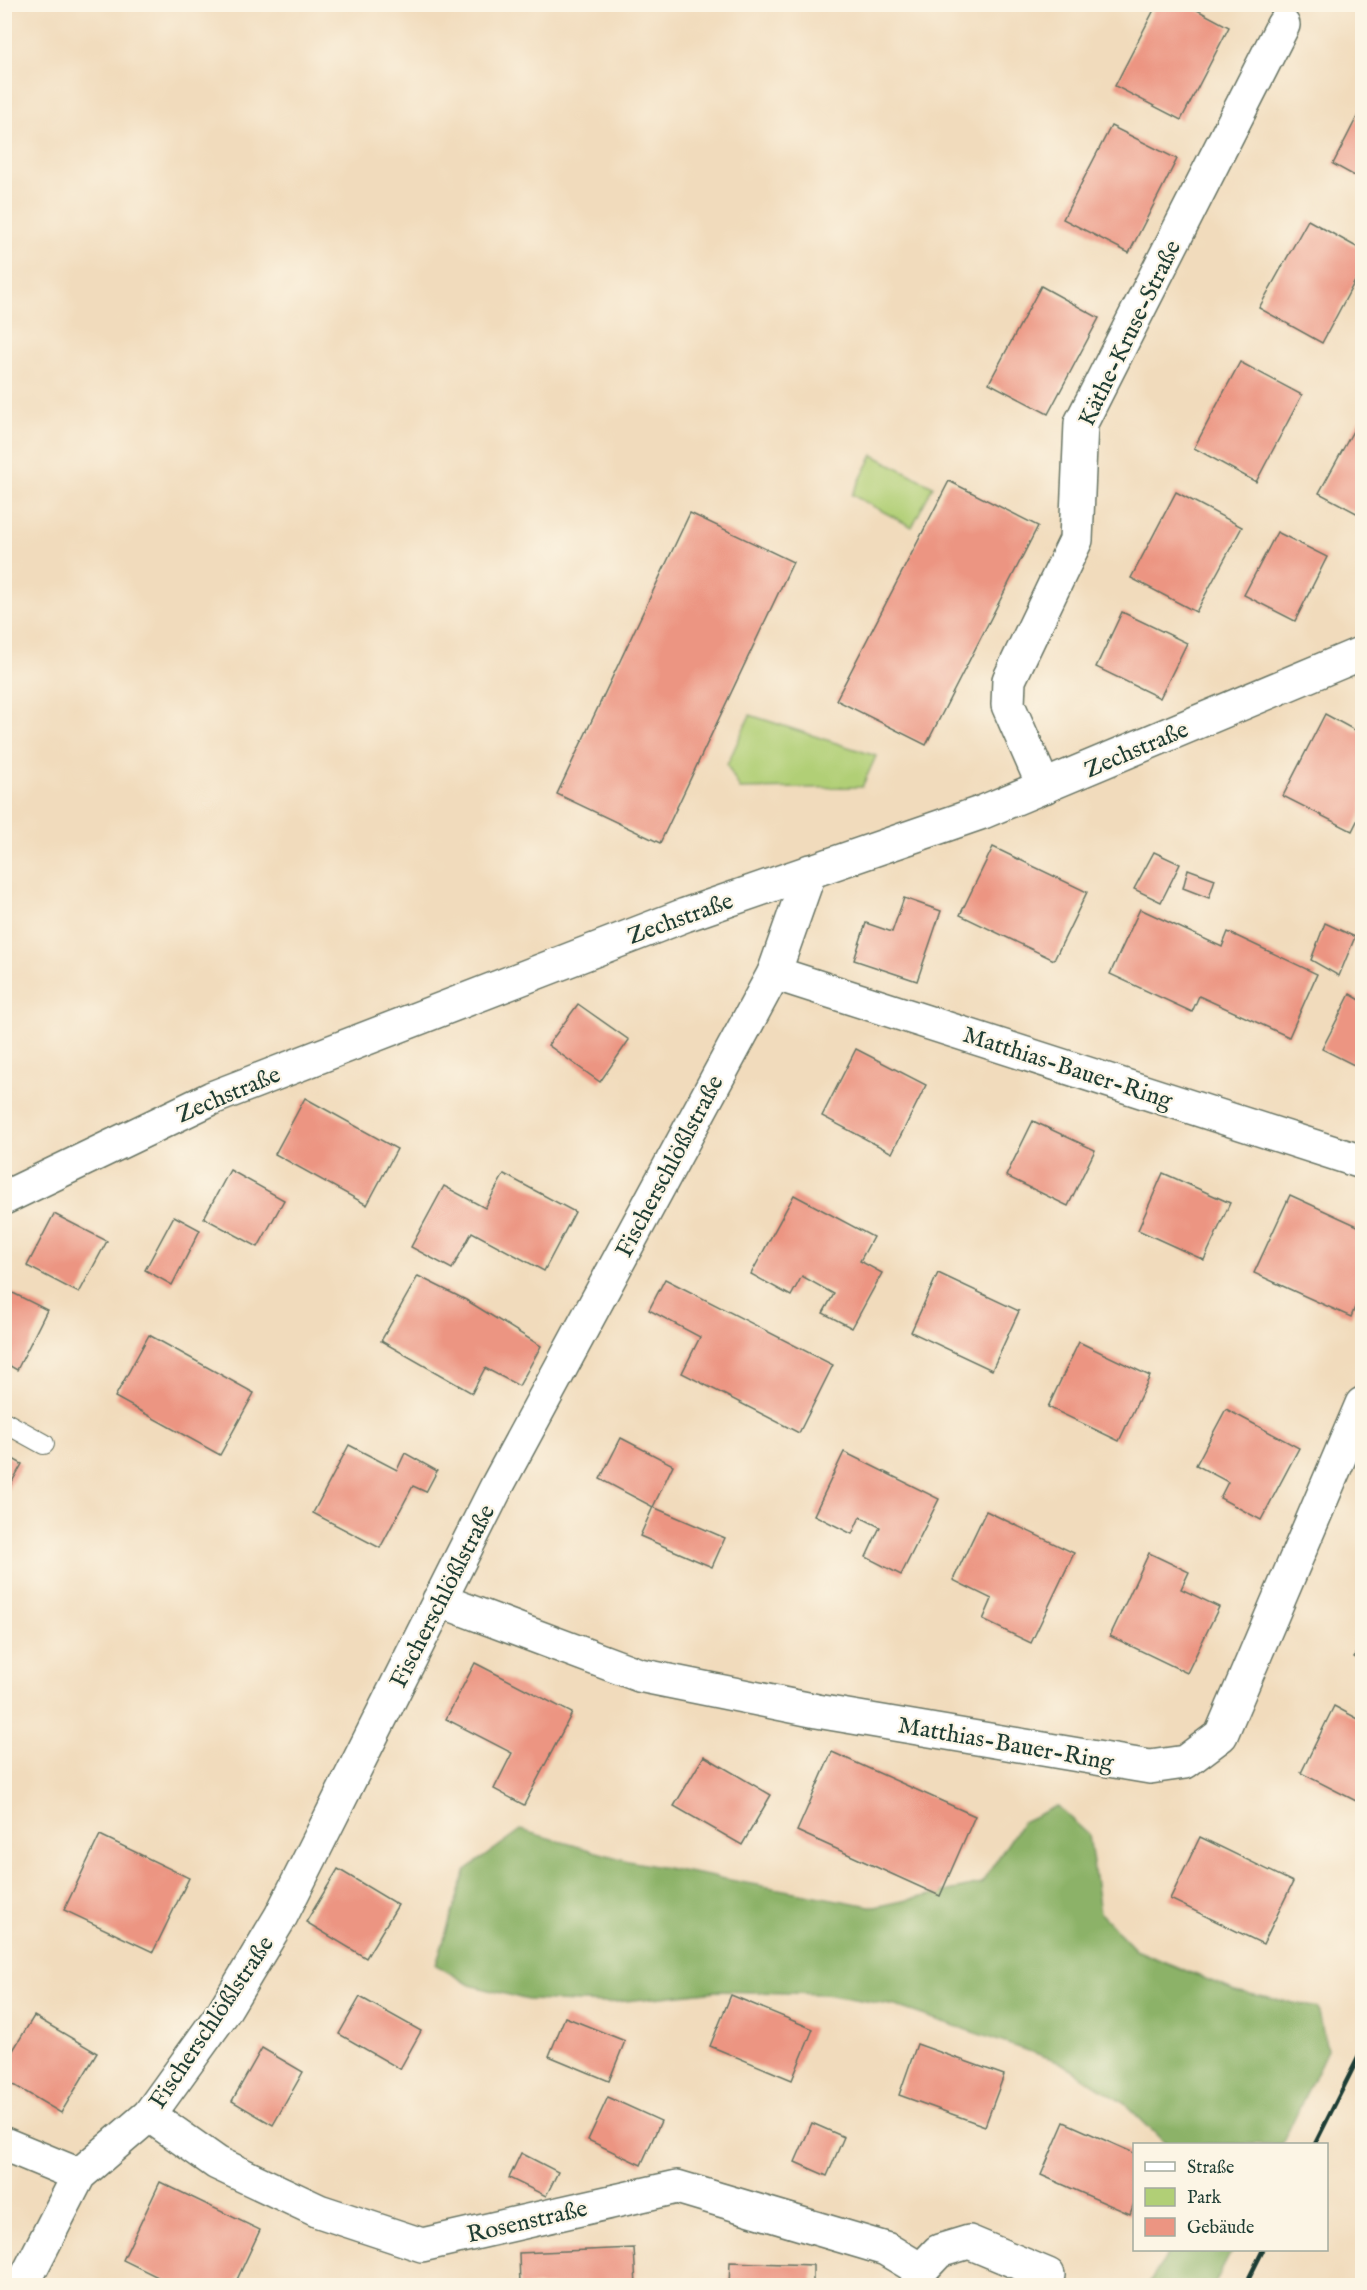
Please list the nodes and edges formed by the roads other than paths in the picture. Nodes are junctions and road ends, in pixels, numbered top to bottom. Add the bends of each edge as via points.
1 (1283, 25) dead end
2 (1362, 653) edge
3 (1044, 788) junction
4 (810, 871) junction
5 (774, 973) junction
6 (1362, 1162) edge
7 (4, 1198) edge
8 (1362, 1404) edge
9 (4, 1422) edge
10 (44, 1444) dead end
11 (439, 1600) junction
12 (149, 2115) junction
13 (4, 2144) edge
14 (79, 2175) junction
15 (1048, 2275) dead end
16 (919, 2278) edge
17 (22, 2286) edge

1 - 3 street, Käthe-Kruse-Straße via 1080,423 1076,540 1009,680 1008,705
2 - 3 street, Zechstraße
3 - 4 street, Zechstraße
4 - 5 street, Fischerschlößlstraße
4 - 7 street, Zechstraße via 685,915 212,1098
5 - 6 street, Matthias-Bauer-Ring
5 - 11 street, Fischerschlößlstraße
8 - 11 street, Matthias-Bauer-Ring via 1221,1735 1185,1762 1150,1767 817,1711 639,1675
9 - 10 lane
11 - 12 street, Fischerschlößlstraße via 281,1916 224,2011
12 - 14 street, Fischerschlößlstraße
12 - 16 street, Rosenstraße via 217,2163 319,2211 422,2246 677,2187 886,2249
13 - 14 street
14 - 17 street, Fischerschlößlstraße
15 - 16 street, Rosenstraße via 969,2242 939,2251

